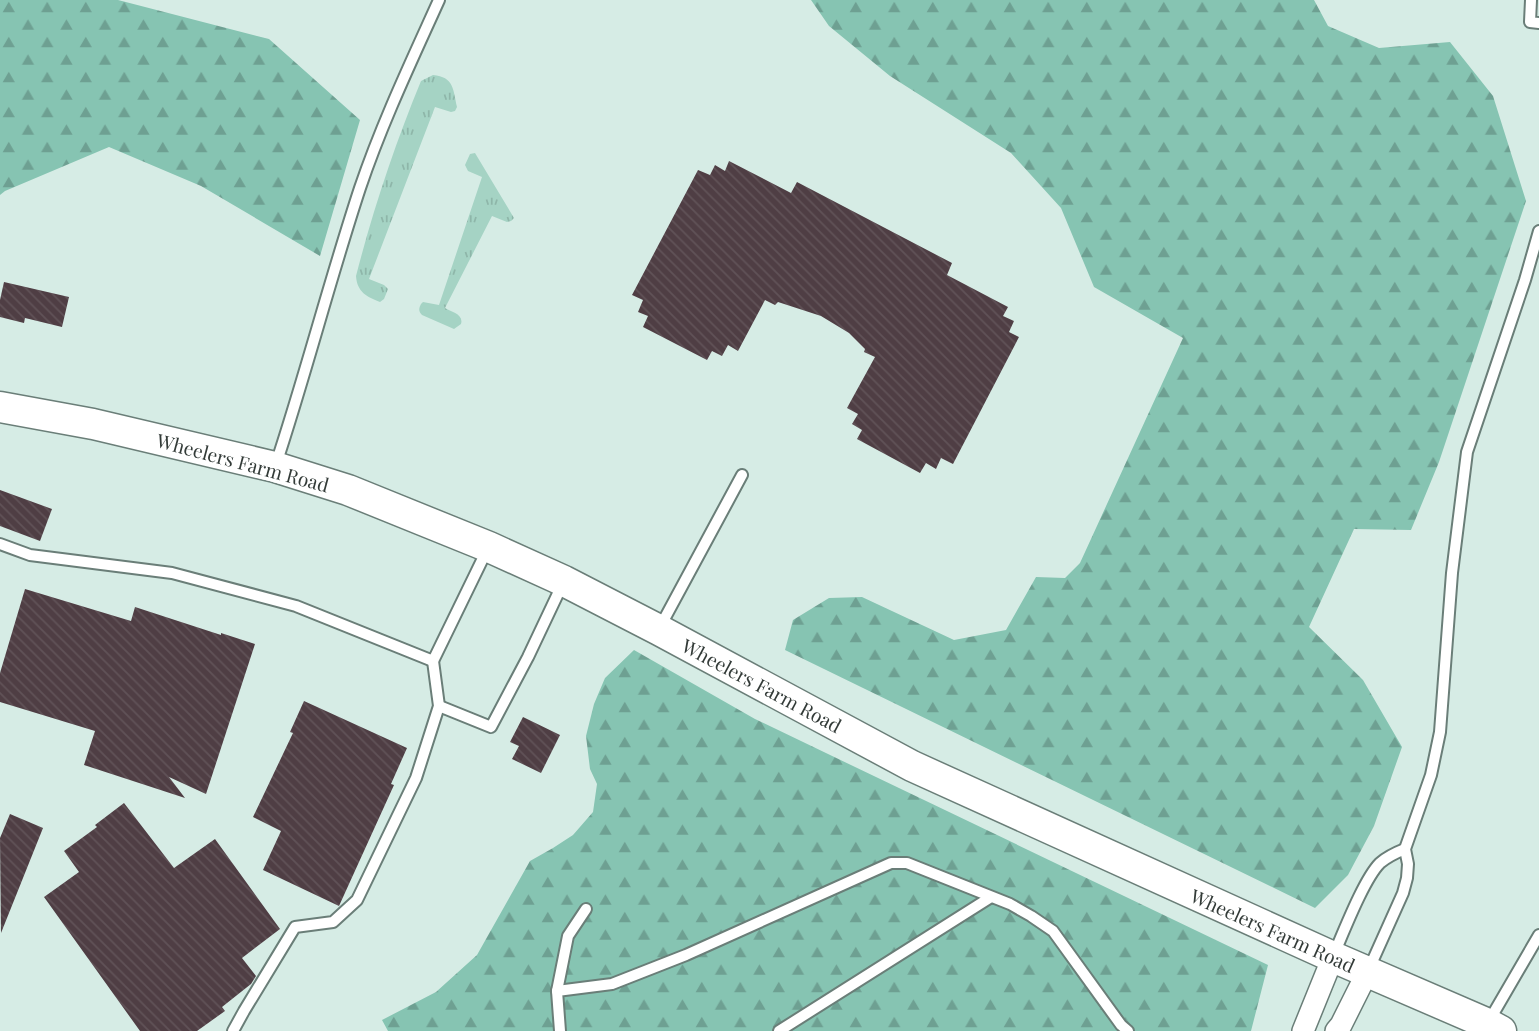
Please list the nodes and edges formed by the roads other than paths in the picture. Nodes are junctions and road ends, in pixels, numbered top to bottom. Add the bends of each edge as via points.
1 (439, 0) edge
2 (1531, 0) edge
3 (1539, 23) edge
4 (1539, 230) edge
5 (0, 407) edge
6 (275, 467) junction
7 (742, 475) dead end
8 (0, 544) edge
9 (489, 547) junction
10 (564, 581) junction
11 (659, 630) junction
12 (433, 661) junction
13 (439, 706) junction
14 (1405, 849) junction
15 (991, 897) junction
16 (586, 909) dead end
17 (1539, 935) edge
18 (1333, 957) junction
19 (1367, 972) junction
20 (557, 991) junction
21 (1494, 1027) edge
22 (233, 1031) edge
23 (559, 1031) edge
24 (779, 1031) edge
25 (1128, 1031) edge
26 (1303, 1031) edge
27 (1336, 1031) edge

1 - 6 lane via 388,112 360,188
2 - 3 lane via 1530,22
4 - 14 lane via 1467,452 1440,732 1431,775
5 - 6 main road, Wheelers Farm Road
6 - 9 main road, Wheelers Farm Road via 348,490
7 - 11 lane
8 - 12 lane via 30,555 172,573 296,606
9 - 10 main road, Wheelers Farm Road
9 - 12 lane
10 - 11 main road, Wheelers Farm Road
10 - 13 lane via 491,727
11 - 18 main road, Wheelers Farm Road via 912,766
12 - 13 lane
13 - 22 lane via 416,778 357,900 333,922 295,927
14 - 18 lane via 1378,866 1367,882
14 - 19 lane via 1408,864 1403,893
15 - 20 lane via 907,863 891,863 612,984
15 - 24 lane
15 - 25 lane via 1053,931
16 - 20 lane via 568,936
17 - 21 lane
18 - 19 main road, Wheelers Farm Road
18 - 26 street
19 - 21 main road, Wheelers Farm Road
19 - 27 street
20 - 23 lane

